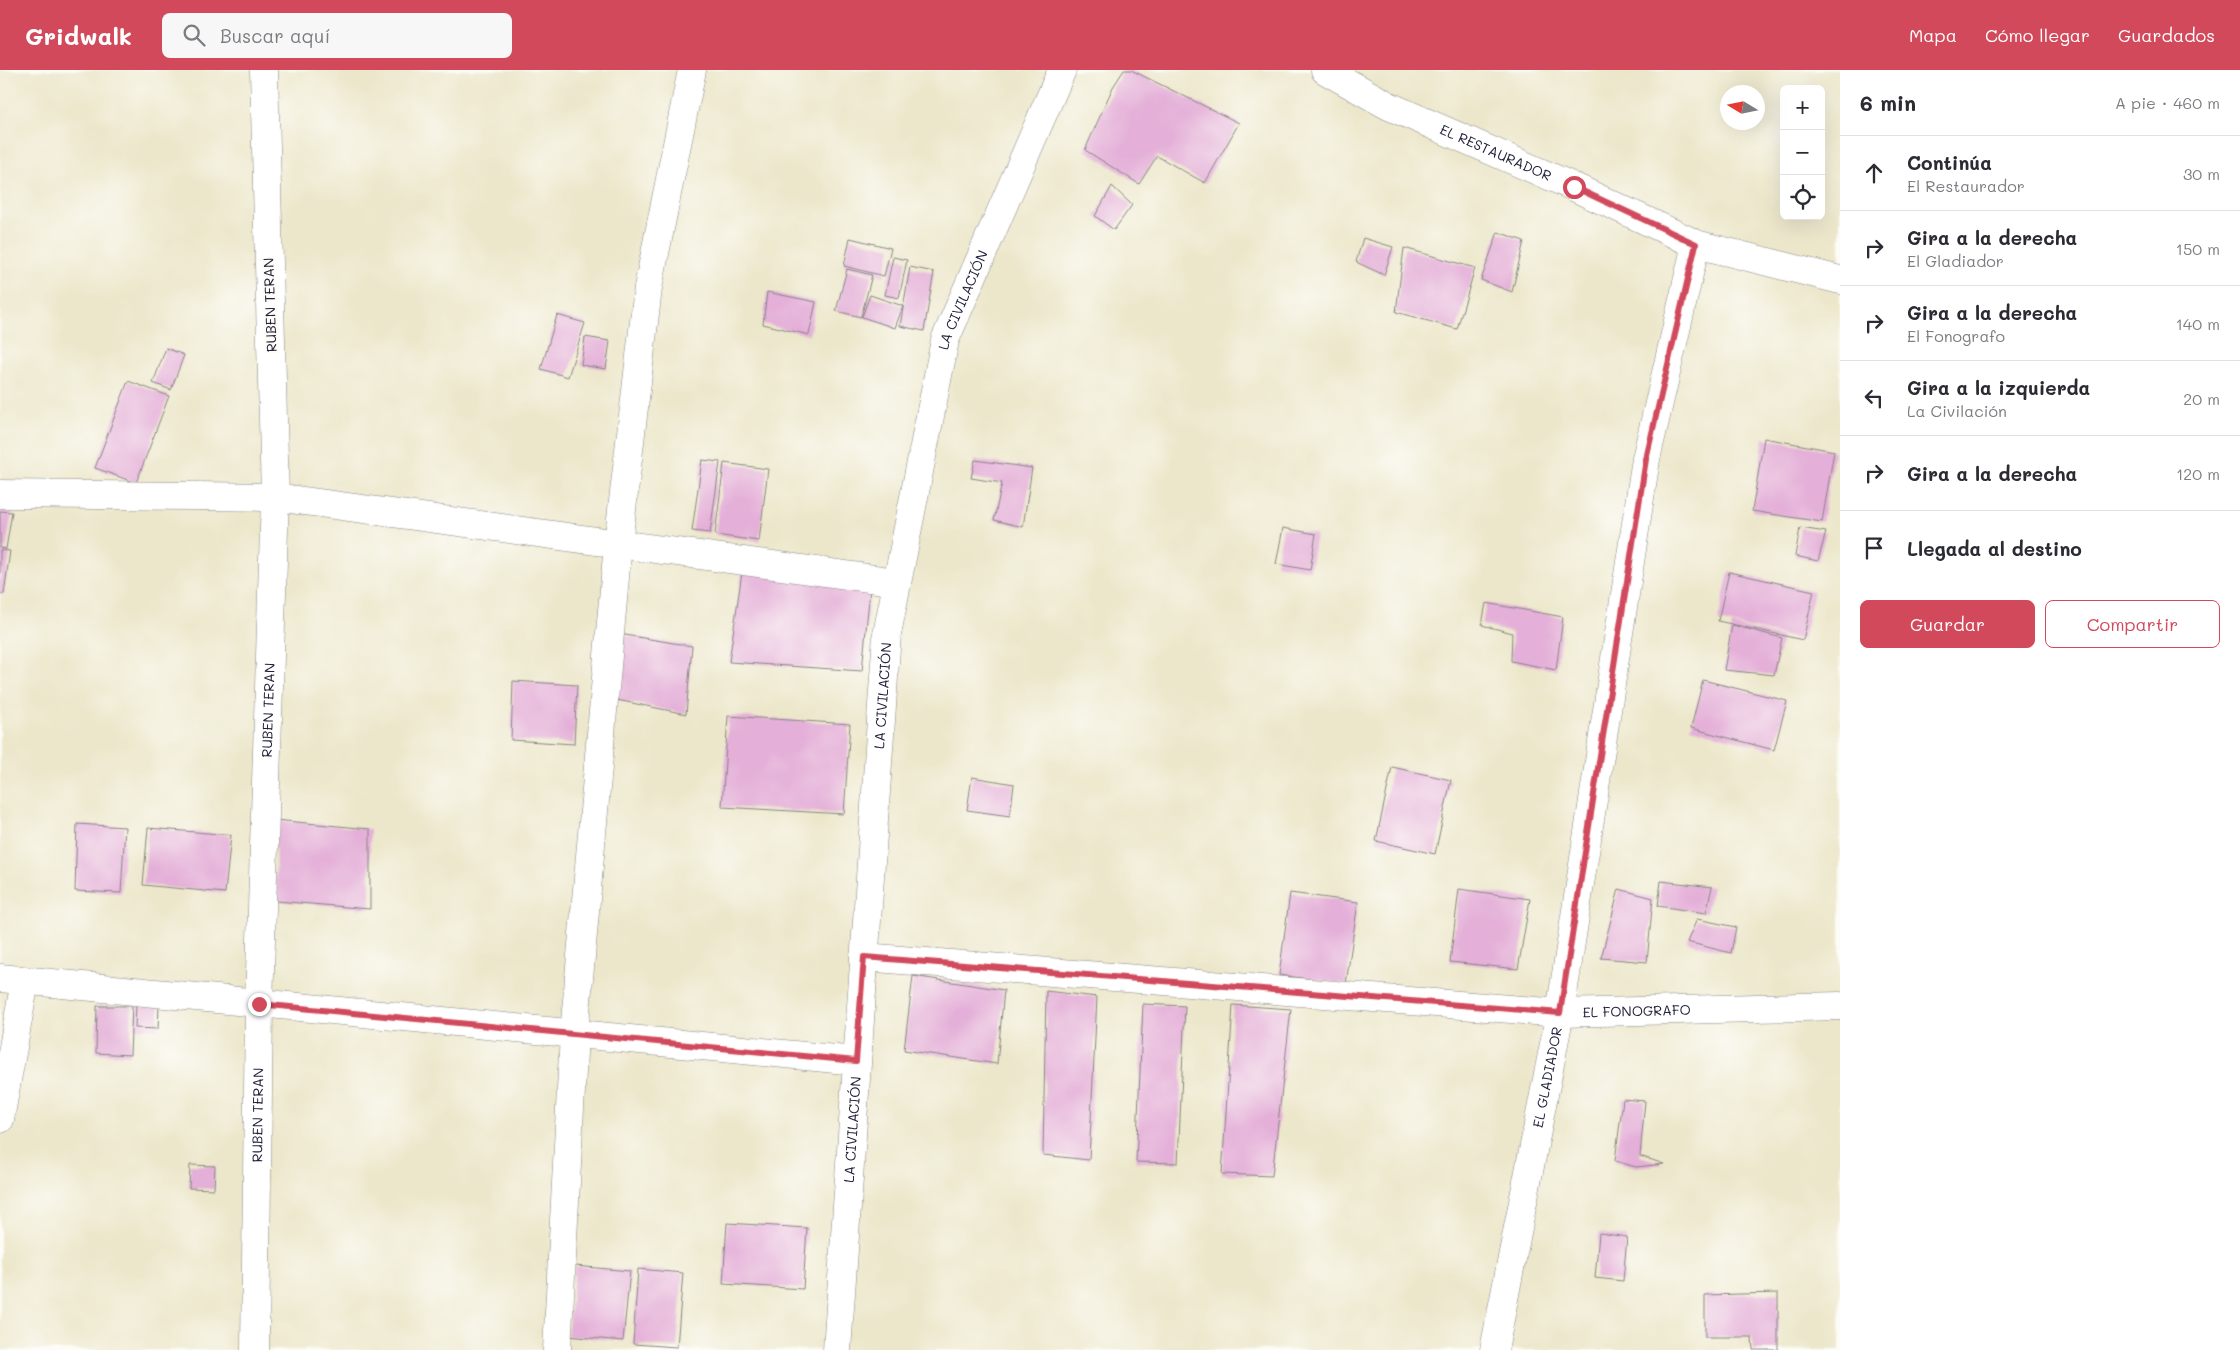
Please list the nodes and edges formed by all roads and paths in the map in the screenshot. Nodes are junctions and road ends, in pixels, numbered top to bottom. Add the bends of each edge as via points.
1 (264, 70) edge
2 (692, 70) edge
3 (1062, 70) edge
4 (1325, 70) edge
5 (1696, 244) junction
6 (1840, 280) edge
7 (0, 494) edge
8 (275, 497) junction
9 (618, 544) junction
10 (897, 582) junction
11 (864, 957) junction
12 (12, 980) edge
13 (259, 1004) junction
14 (1840, 1006) edge
15 (1560, 1013) junction
16 (574, 1034) junction
17 (856, 1061) junction
18 (0, 1119) edge
19 (255, 1350) edge
20 (557, 1350) edge
21 (837, 1350) edge
22 (1494, 1350) edge

1 - 8 street, RUBEN TERAN
2 - 9 street via 648,288
3 - 10 street, LA CIVILACIÓN via 945,340
4 - 5 street, EL RESTAURADOR via 1389,106
5 - 6 street, EL RESTAURADOR
5 - 15 street, EL GLADIADOR via 1646,459
7 - 8 street
8 - 9 street
8 - 13 street, RUBEN TERAN
9 - 10 street
9 - 16 street
10 - 11 street, LA CIVILACIÓN via 887,634
11 - 15 street, EL FONOGRAFO
11 - 17 street, LA CIVILACIÓN
12 - 13 street
12 - 18 street
13 - 16 street
13 - 19 street, RUBEN TERAN
14 - 15 street, EL FONOGRAFO
15 - 22 street, EL GLADIADOR
16 - 17 street
16 - 20 street
17 - 21 street, LA CIVILACIÓN

